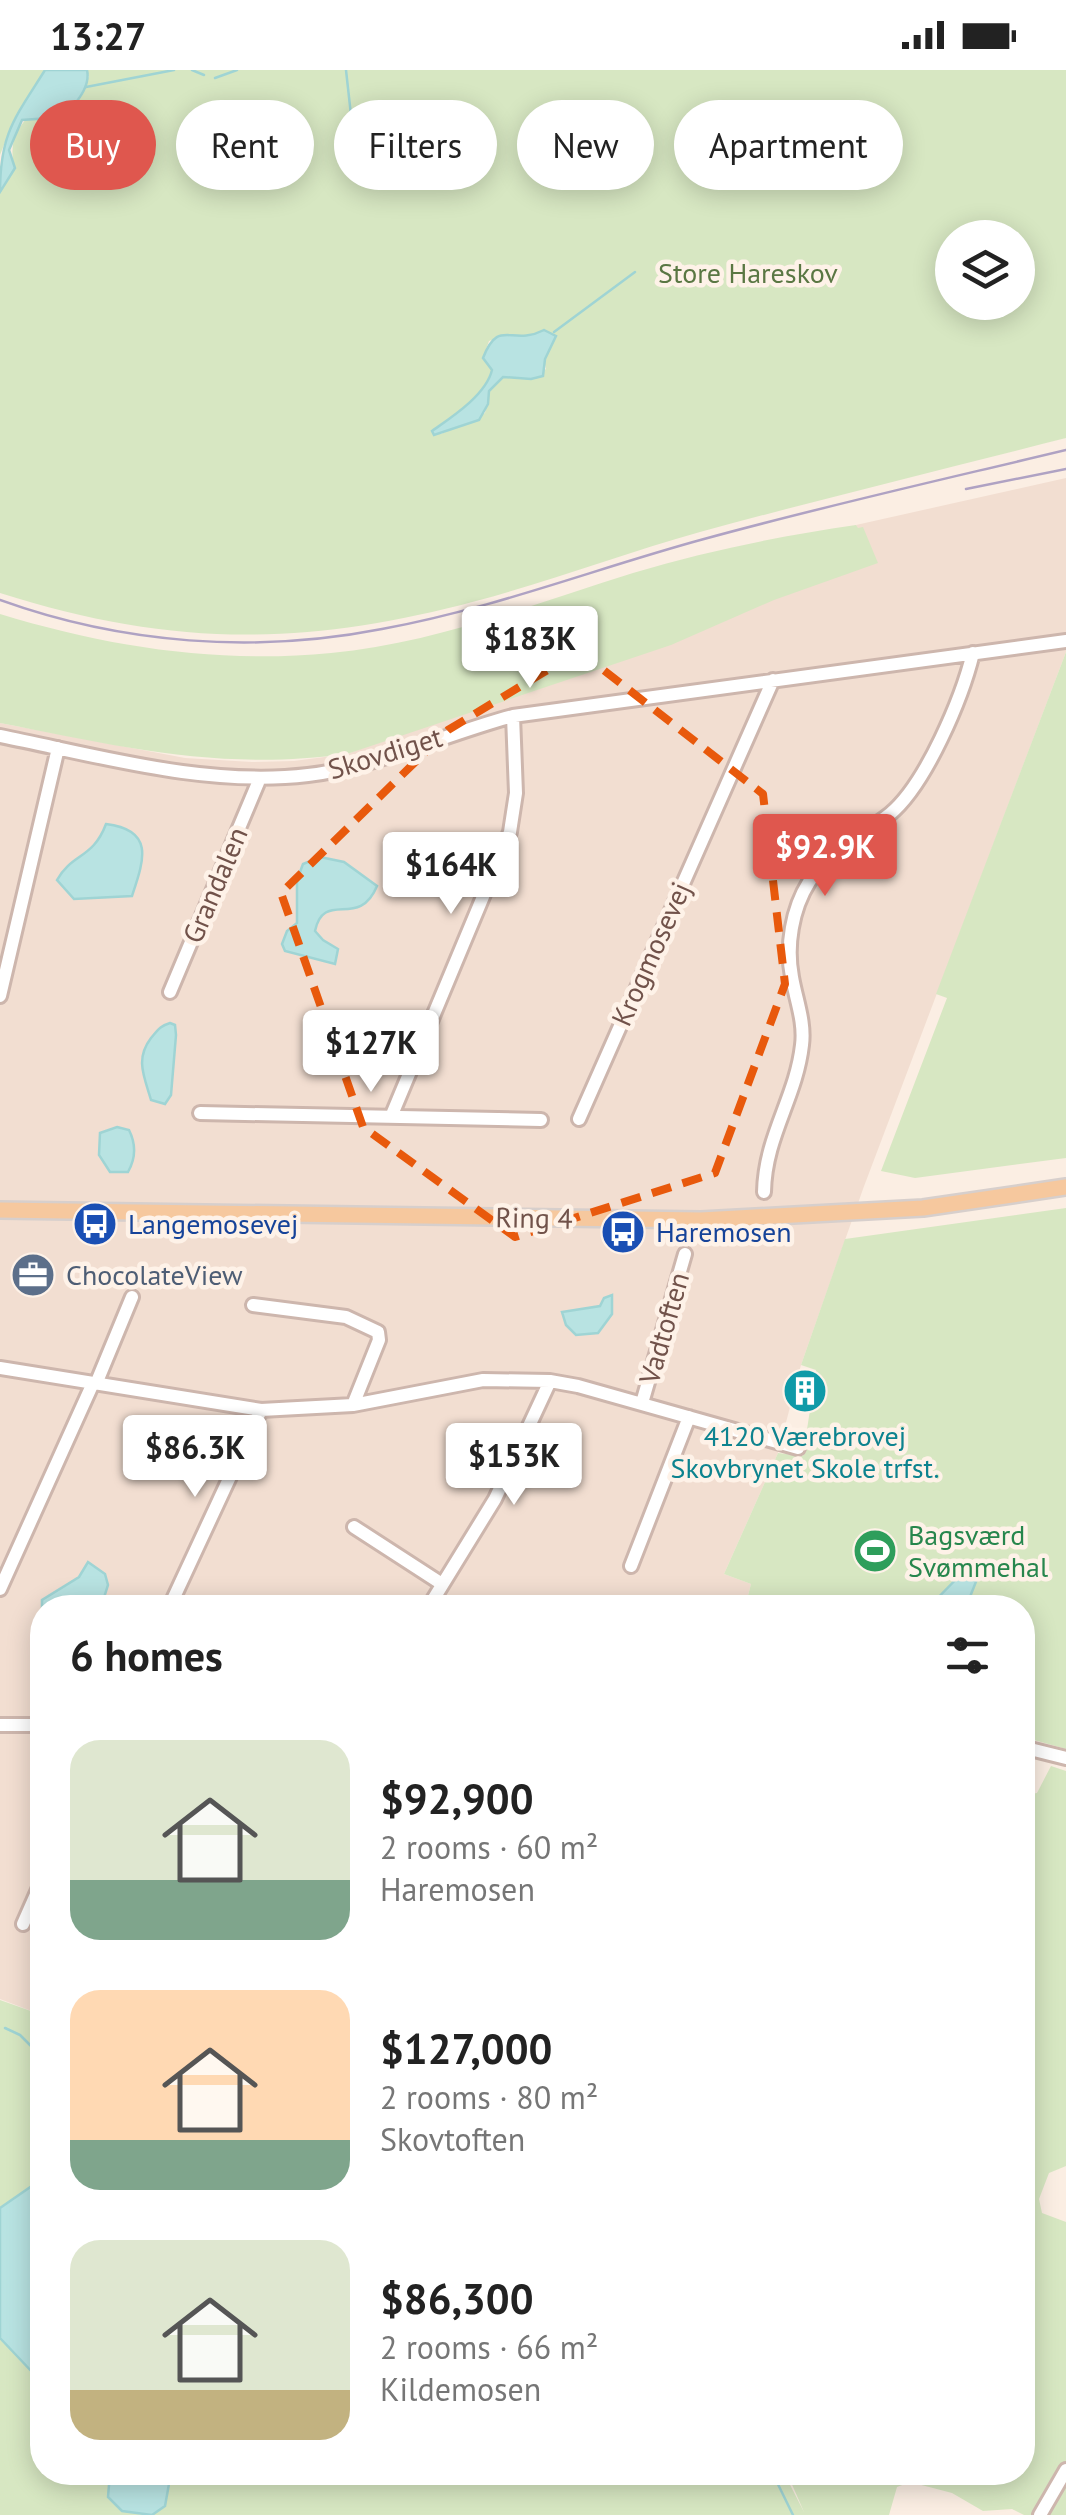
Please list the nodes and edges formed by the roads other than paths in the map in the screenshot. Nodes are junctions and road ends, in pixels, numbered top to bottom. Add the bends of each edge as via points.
1 (1066, 641) edge
2 (973, 653) junction
3 (773, 680) junction
4 (513, 716) junction
5 (0, 736) edge
6 (58, 748) junction
7 (260, 778) junction
8 (170, 992) dead end
9 (0, 996) edge
10 (200, 1112) dead end
11 (391, 1116) junction
12 (579, 1118) dead end
13 (542, 1120) dead end
14 (1066, 1188) edge
15 (764, 1192) dead end
16 (0, 1210) edge
17 (685, 1254) dead end
18 (132, 1297) dead end
19 (253, 1306) dead end
20 (0, 1368) edge
21 (550, 1381) junction
22 (94, 1383) junction
23 (642, 1403) junction
24 (353, 1405) junction
25 (261, 1410) junction
26 (689, 1417) junction
27 (798, 1448) dead end
28 (354, 1527) dead end
29 (631, 1566) dead end
30 (442, 1584) junction
31 (0, 1589) edge
32 (174, 1595) edge
33 (436, 1595) edge
34 (30, 1725) edge
35 (0, 1726) edge
36 (1035, 1750) edge
37 (1066, 1758) edge
38 (30, 1908) edge
39 (23, 1924) dead end
40 (1066, 2470) edge
41 (1040, 2515) edge

1 - 2 street, Skovdiget
2 - 3 street, Skovdiget
2 - 15 street via 906,799 824,862 796,910 790,964 802,1044 766,1157
3 - 4 street, Skovdiget
3 - 12 street, Krogmosevej
4 - 7 street, Skovdiget via 350,768
4 - 11 street via 510,832
5 - 6 street, Skovdiget
6 - 7 street, Skovdiget
6 - 9 street
7 - 8 street, Grandalen
10 - 11 street
11 - 13 street
14 - 16 main road, Ring 4 via 923,1208 700,1220
17 - 23 street, Vadtoften
18 - 22 street
19 - 24 street via 346,1317 378,1332
20 - 22 street
21 - 23 street
21 - 24 street via 483,1380
21 - 30 street via 495,1499
22 - 25 street
22 - 31 street
23 - 26 street
24 - 25 street
25 - 32 street
26 - 27 street
26 - 29 street
28 - 30 street
30 - 33 street
34 - 35 street
36 - 37 street
38 - 39 street
40 - 41 street

